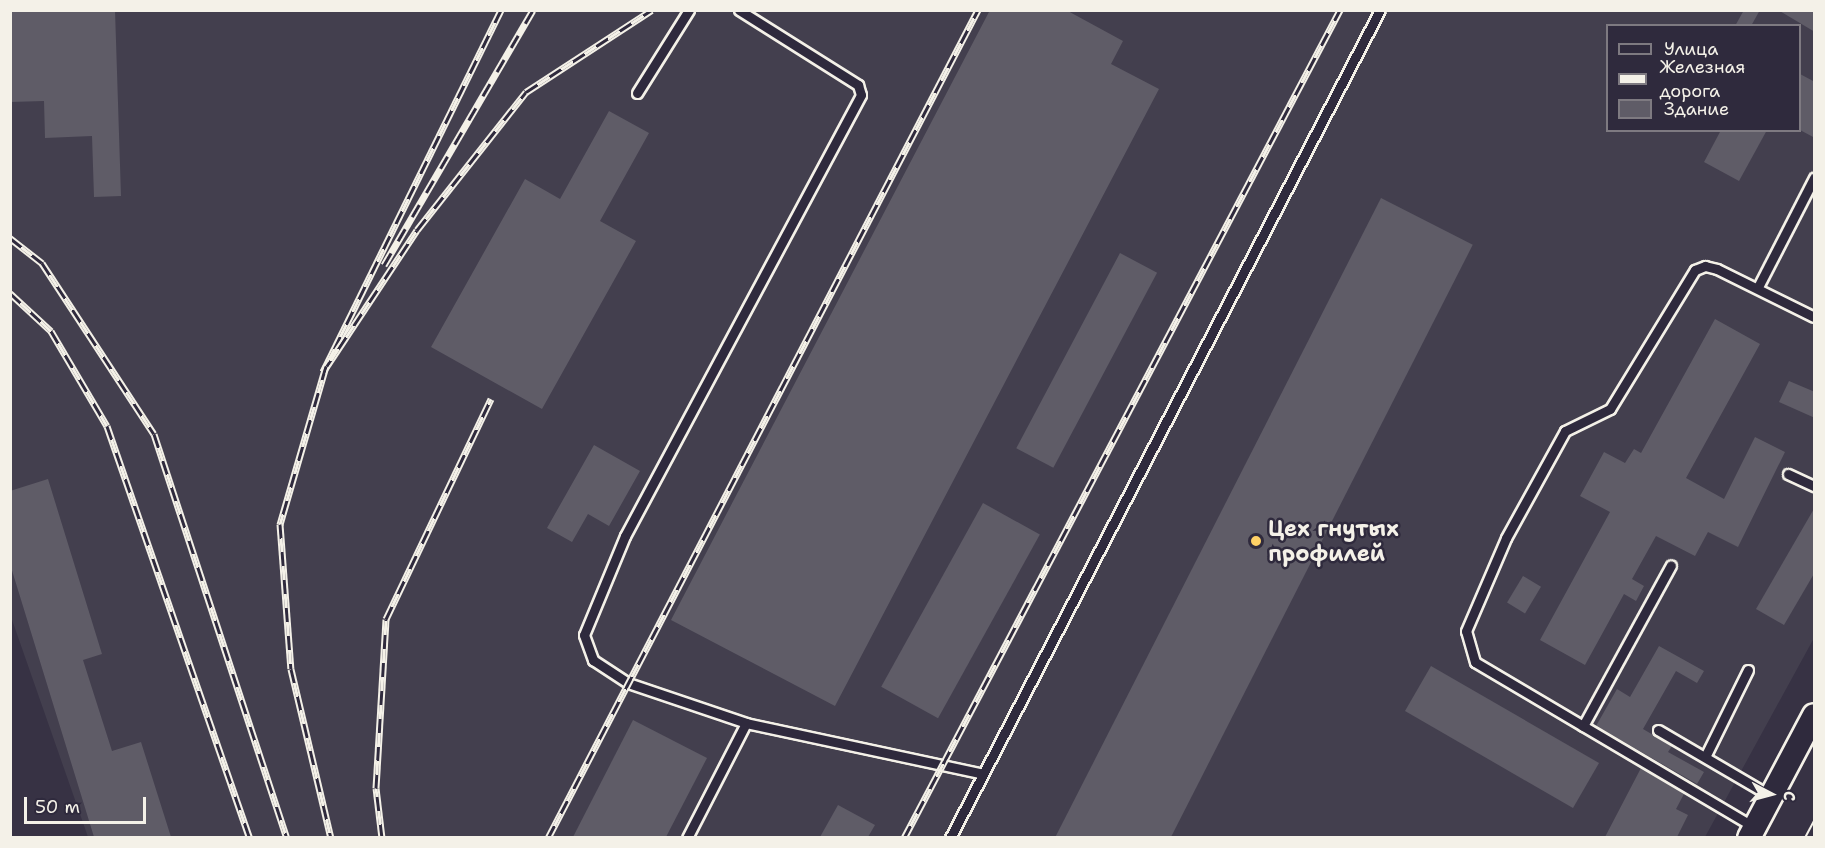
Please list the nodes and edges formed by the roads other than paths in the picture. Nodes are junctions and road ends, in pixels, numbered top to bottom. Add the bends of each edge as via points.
1 (689, 10) edge
2 (739, 10) edge
3 (1380, 10) edge
4 (638, 93) dead end
5 (1815, 178) edge
6 (1758, 287) junction
7 (1815, 317) edge
8 (1788, 474) dead end
9 (1815, 486) edge
10 (1671, 566) dead end
11 (1748, 670) dead end
12 (1815, 715) edge
13 (746, 723) junction
14 (1583, 726) junction
15 (1658, 730) dead end
16 (1705, 757) junction
17 (983, 774) junction
18 (1771, 796) junction
19 (1751, 832) edge
20 (687, 837) edge
21 (950, 837) edge

1 - 4 lane
2 - 13 lane via 858,86 861,95 625,536 584,635 593,660 628,683
3 - 17 lane
5 - 6 lane
6 - 7 lane
6 - 14 lane via 1706,266 1695,270 1610,409 1566,431 1506,538 1466,631 1475,662
8 - 9 lane
10 - 14 lane
11 - 16 lane
12 - 18 street
13 - 17 lane
13 - 20 lane
14 - 19 lane
15 - 16 lane
16 - 18 lane
17 - 21 lane
18 - 19 street

